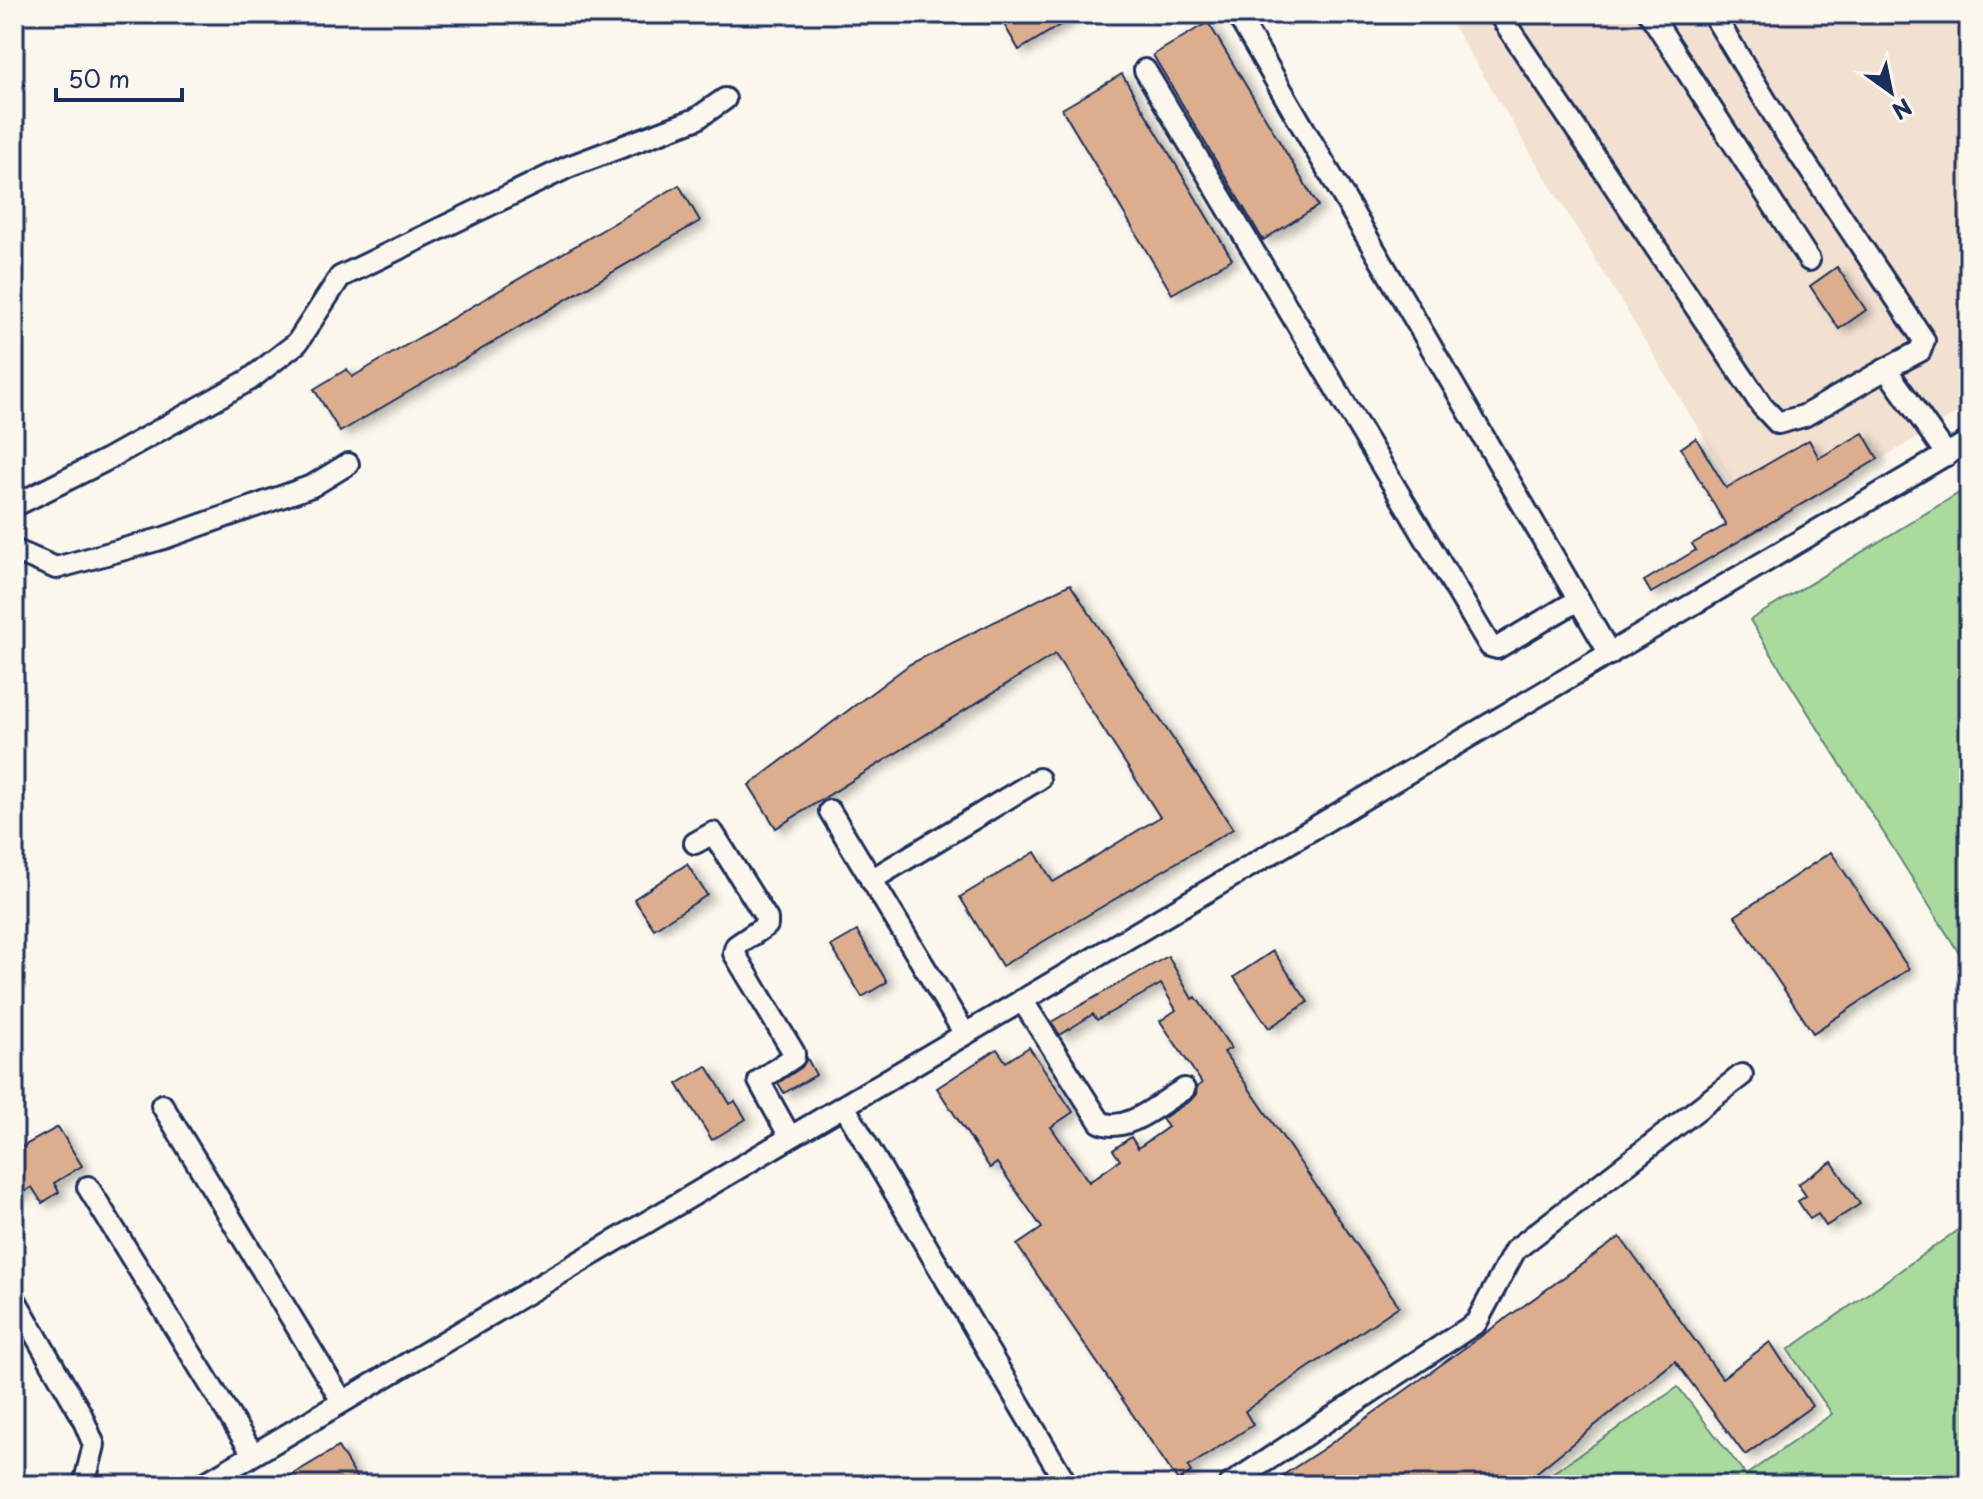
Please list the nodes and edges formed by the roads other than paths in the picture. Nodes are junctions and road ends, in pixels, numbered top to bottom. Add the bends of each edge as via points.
1 (1237, 14) edge
2 (1499, 14) edge
3 (1650, 14) edge
4 (1713, 14) edge
5 (1145, 70) dead end
6 (725, 99) dead end
7 (1809, 260) dead end
8 (1886, 369) junction
9 (1969, 441) edge
10 (1947, 455) junction
11 (348, 464) dead end
12 (14, 506) edge
13 (14, 550) edge
14 (1578, 600) junction
15 (1610, 654) junction
16 (1039, 779) dead end
17 (830, 811) dead end
18 (695, 843) dead end
19 (871, 880) junction
20 (1022, 1000) junction
21 (965, 1034) junction
22 (1742, 1075) dead end
23 (1184, 1089) dead end
24 (162, 1105) dead end
25 (844, 1106) junction
26 (790, 1137) junction
27 (88, 1187) dead end
28 (14, 1298) edge
29 (342, 1401) junction
30 (253, 1454) junction
31 (84, 1485) edge
32 (202, 1485) edge
33 (1067, 1485) edge
34 (1229, 1485) edge

1 - 14 street
2 - 8 street via 1778,423 1804,416
3 - 7 street
4 - 8 street via 1924,340 1920,351
5 - 14 street via 1490,646 1497,648
6 - 12 street via 696,119 568,167 340,277 297,343 249,380
8 - 10 street
9 - 10 street
10 - 15 street
11 - 13 street via 312,486 164,538 56,568
14 - 15 street
15 - 20 street
16 - 19 street
17 - 19 street
18 - 26 street via 713,833 767,919 767,925 736,946 734,953 794,1053 759,1081
19 - 21 street
20 - 21 street
20 - 23 street via 1100,1122 1110,1127 1125,1124
21 - 25 street
22 - 34 street via 1515,1250 1476,1323
24 - 29 street
25 - 26 street
25 - 33 street
26 - 29 street
27 - 30 street
28 - 31 street via 94,1445
29 - 30 street
30 - 32 street

